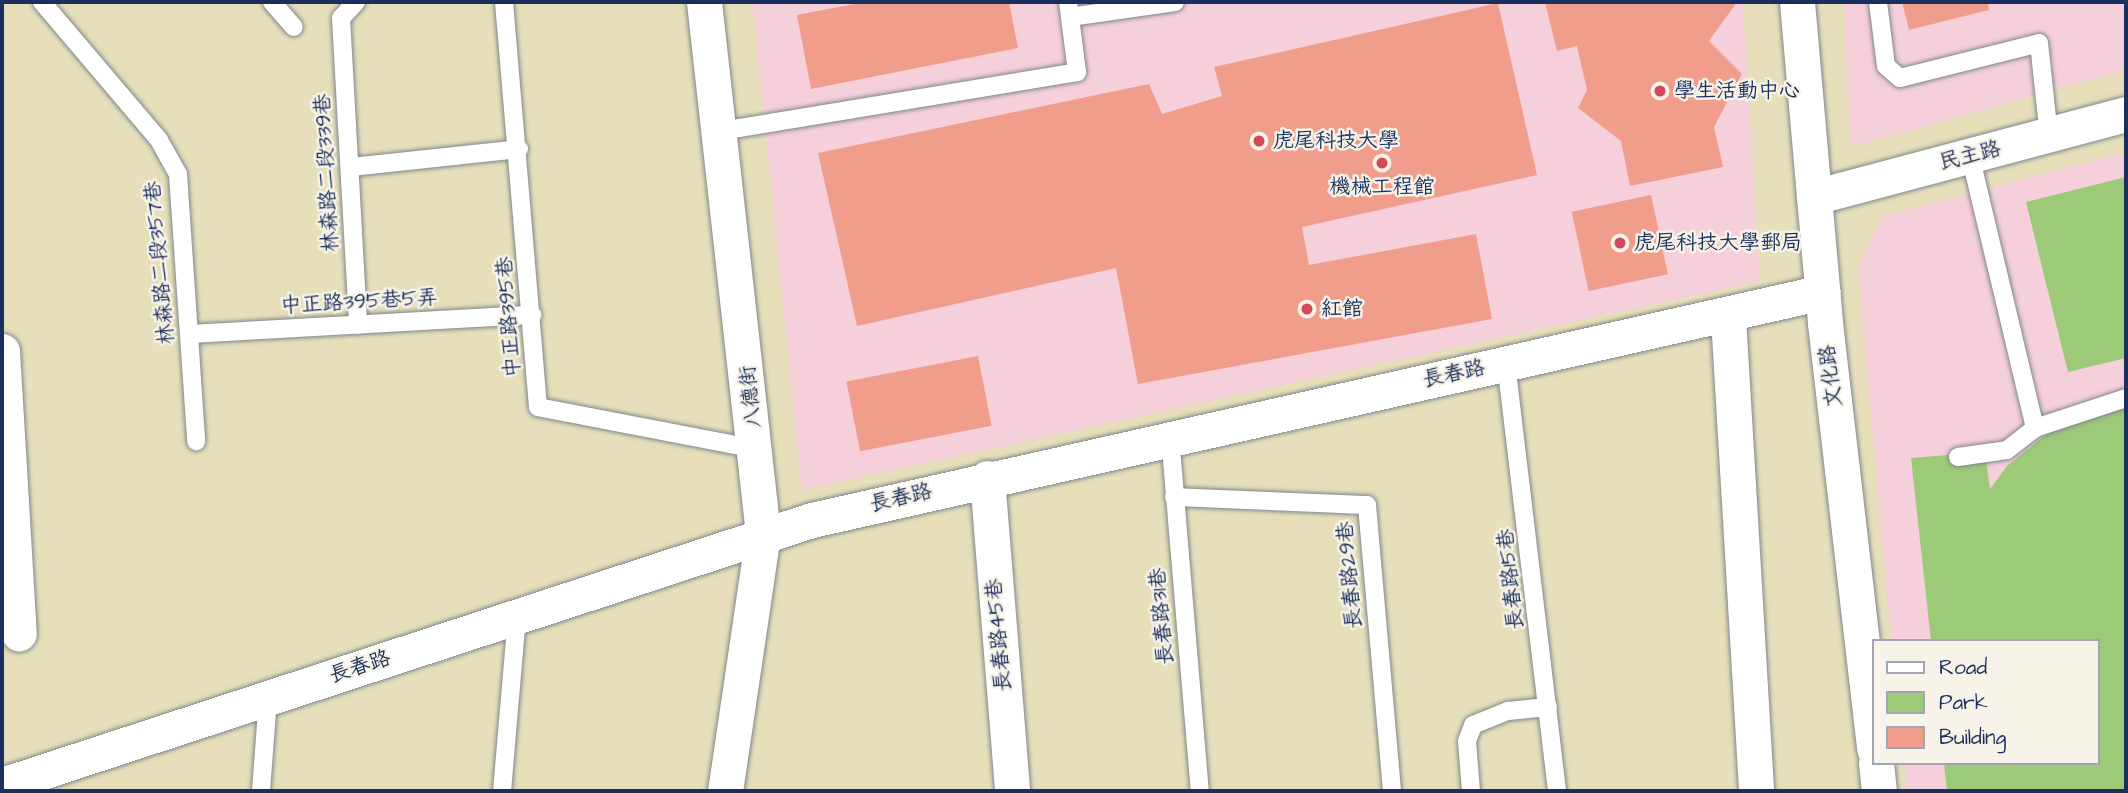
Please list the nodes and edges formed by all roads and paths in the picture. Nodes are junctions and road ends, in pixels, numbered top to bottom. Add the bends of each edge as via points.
1 (42, 2) edge
2 (272, 2) edge
3 (356, 2) edge
4 (504, 2) edge
5 (704, 2) edge
6 (1175, 2) edge
7 (1797, 2) edge
8 (1878, 2) edge
9 (1069, 9) edge
10 (294, 27) dead end
11 (2126, 114) edge
12 (722, 131) junction
13 (2049, 136) junction
14 (519, 149) junction
15 (1970, 156) junction
16 (351, 167) junction
17 (1814, 197) junction
18 (1823, 292) junction
19 (532, 315) junction
20 (1728, 317) junction
21 (358, 325) junction
22 (190, 334) junction
23 (2, 351) edge
24 (1506, 363) junction
25 (2126, 398) edge
26 (2035, 428) junction
27 (1170, 436) junction
28 (196, 441) dead end
29 (757, 449) junction
30 (1958, 457) dead end
31 (987, 478) junction
32 (1174, 497) junction
33 (7, 533) edge
34 (763, 534) junction
35 (517, 615) junction
36 (19, 633) dead end
37 (268, 697) junction
38 (1548, 707) junction
39 (1872, 731) edge
40 (1876, 765) edge
41 (2, 785) edge
42 (261, 791) edge
43 (502, 791) edge
44 (725, 791) edge
45 (1012, 791) edge
46 (1200, 791) edge
47 (1392, 791) edge
48 (1471, 791) edge
49 (1556, 791) edge
50 (1756, 791) edge
51 (1879, 791) edge

1 - 22 lane, 林森路二段357巷 via 159,141 178,174
2 - 10 lane
3 - 16 lane, 林森路二段339巷 via 341,18
4 - 14 lane, 中正路395巷
5 - 12 street, 八德街
6 - 9 lane
7 - 17 street, 文化路
8 - 13 lane via 1886,66 1900,78 2039,43
9 - 12 lane via 1077,72
11 - 13 street, 民主路
12 - 29 street, 八德街
13 - 15 street, 民主路
14 - 16 lane
14 - 19 lane, 中正路395巷
15 - 17 street, 民主路
15 - 26 lane
16 - 21 lane, 林森路二段339巷
17 - 18 street, 文化路
18 - 20 street, 長春路
18 - 39 street, 文化路
19 - 21 lane, 中正路395巷5弄
19 - 29 lane, 中正路395巷 via 538,407
20 - 24 street, 長春路
20 - 50 street
21 - 22 lane, 中正路395巷5弄
22 - 28 lane, 林森路二段357巷
23 - 33 street
24 - 27 street, 長春路
24 - 38 lane, 長春路15巷
25 - 26 lane
26 - 30 lane via 2007,450
27 - 31 street, 長春路
27 - 32 lane, 長春路31巷
29 - 34 street, 八德街
31 - 34 street, 長春路
31 - 45 street, 長春路45巷
32 - 46 lane, 長春路31巷
32 - 47 lane, 長春路29巷 via 1367,505
33 - 36 street
34 - 35 street, 長春路
34 - 44 street, 八德街
35 - 37 street, 長春路
35 - 43 lane
37 - 41 street, 長春路
37 - 42 lane
38 - 48 lane via 1508,711 1473,725 1467,741
38 - 49 lane, 長春路15巷
40 - 51 street

